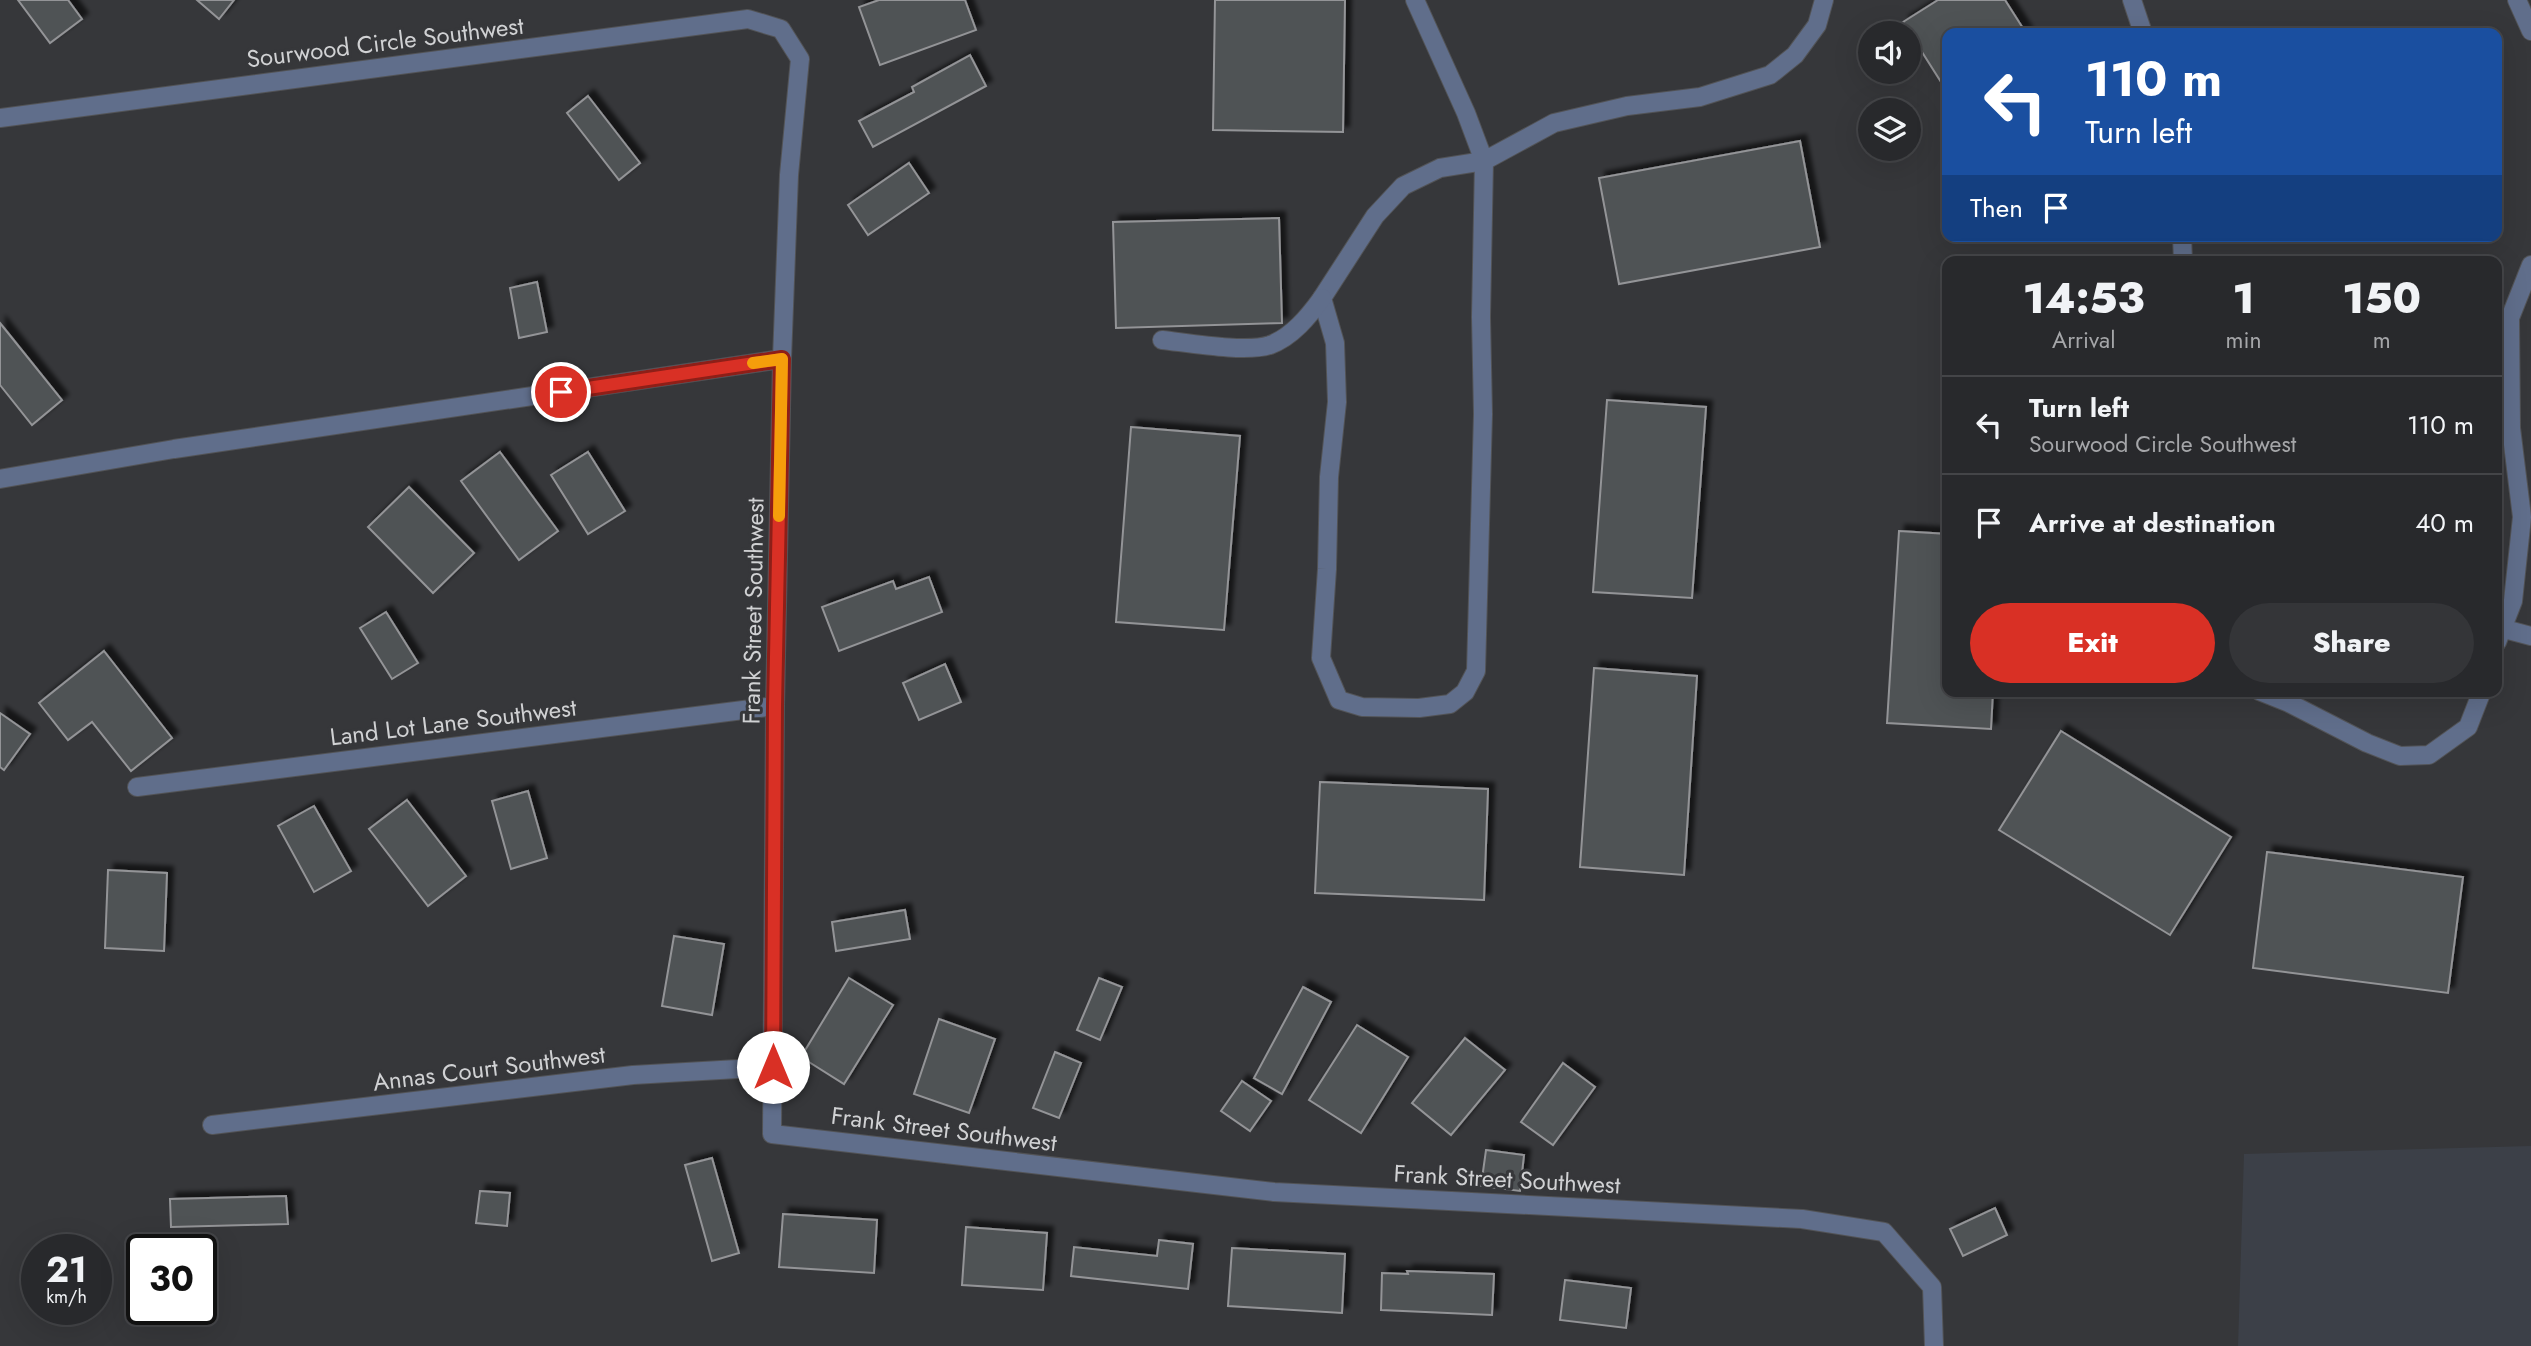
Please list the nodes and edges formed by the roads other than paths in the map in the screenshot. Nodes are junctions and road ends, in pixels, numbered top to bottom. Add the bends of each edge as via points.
1 (1415, 0) edge
2 (1824, 0) edge
3 (2132, 0) edge
4 (2517, 0) edge
5 (2141, 28) edge
6 (2531, 31) edge
7 (800, 59) joint
8 (0, 118) edge
9 (1484, 161) junction
10 (2531, 265) edge
11 (1322, 298) junction
12 (1162, 340) dead end
13 (782, 359) junction
14 (0, 479) edge
15 (2502, 626) edge
16 (2502, 633) edge
17 (2531, 636) edge
18 (2274, 697) edge
19 (2480, 697) edge
20 (775, 706) junction
21 (137, 787) dead end
22 (773, 1067) junction
23 (212, 1125) dead end
24 (1934, 1346) edge

1 - 9 street
2 - 9 street via 1817,25 1794,55 1770,75 1700,97 1554,122
3 - 5 street
4 - 6 street
7 - 8 street, Sourwood Circle Southwest via 781,29 748,19
7 - 13 street, Frank Street Southwest via 789,175
9 - 11 street via 1440,168 1403,186 1375,216
9 - 11 street via 1476,671 1465,692 1450,704 1362,707 1339,700 1321,658 1337,402 1335,343
10 - 15 street via 2510,318 2511,428 2522,517 2513,601
11 - 12 street via 1290,334 1269,345 1242,348
13 - 14 street
13 - 20 street, Frank Street Southwest
16 - 17 street
18 - 19 street via 2400,756 2429,755 2468,727
20 - 21 street, Land Lot Lane Southwest
20 - 22 street, Frank Street Southwest
22 - 23 street, Annas Court Southwest via 633,1075
22 - 24 street, Frank Street Southwest via 772,1135 1274,1192 1802,1219 1884,1232 1932,1287

